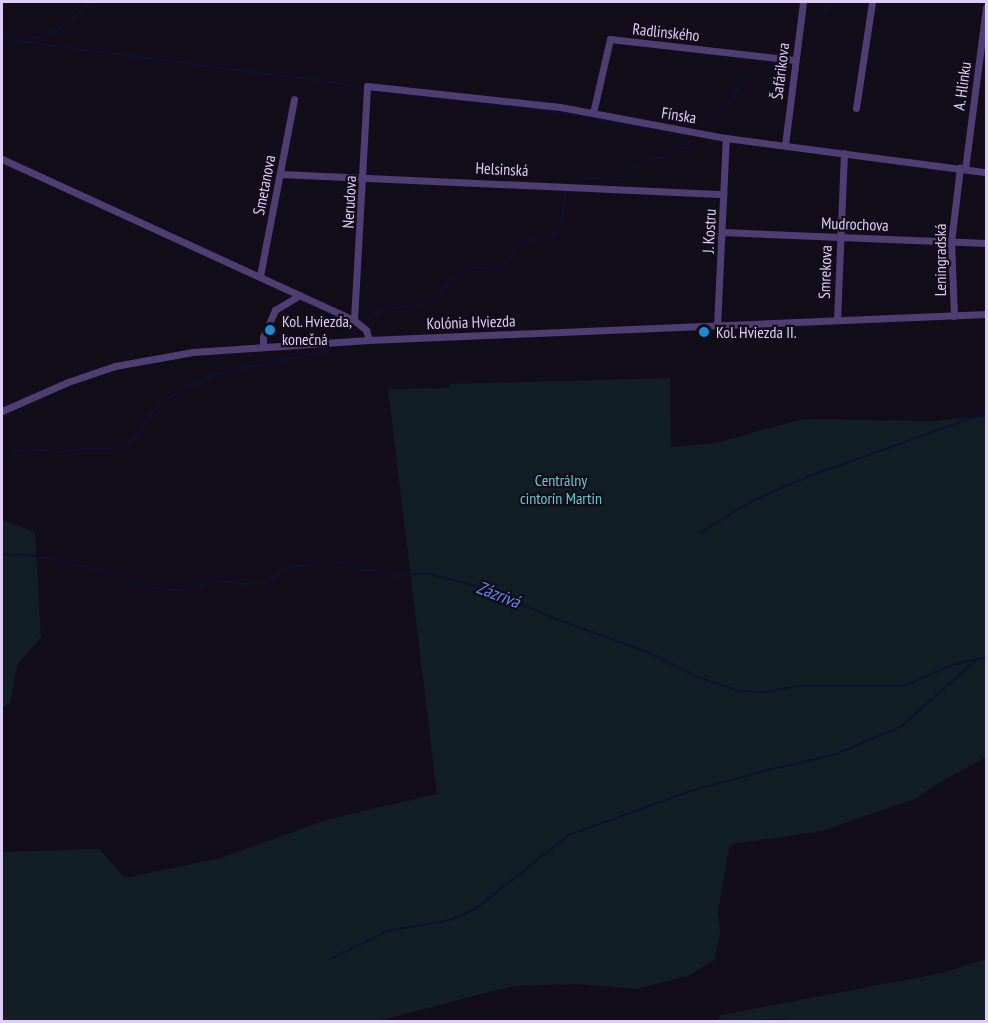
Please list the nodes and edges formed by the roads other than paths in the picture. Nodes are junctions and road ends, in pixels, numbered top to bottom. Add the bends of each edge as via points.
1 (803, 2) edge
2 (872, 2) edge
3 (987, 7) edge
4 (795, 60) junction
5 (367, 86) joint
6 (294, 99) dead end
7 (856, 108) dead end
8 (592, 113) junction
9 (726, 138) junction
10 (784, 145) junction
11 (844, 153) junction
12 (2, 159) edge
13 (963, 169) junction
14 (987, 172) edge
15 (280, 174) junction
16 (364, 177) junction
17 (724, 194) junction
18 (722, 232) junction
19 (840, 237) junction
20 (951, 242) junction
21 (987, 243) edge
22 (260, 276) junction
23 (300, 295) junction
24 (987, 314) edge
25 (954, 316) junction
26 (354, 320) junction
27 (837, 320) junction
28 (717, 326) junction
29 (369, 340) junction
30 (263, 347) junction
31 (2, 411) edge

1 - 4 street, Šafárikova
2 - 7 street
3 - 13 street, A. Hlinku
4 - 8 street, Radlinského via 610,39
4 - 10 street, Šafárikova
5 - 8 street, Fínska
5 - 16 street, Nerudova
6 - 15 street, Smetanova
8 - 9 street, Fínska
9 - 10 street, Fínska
9 - 17 street, J. Kostru
10 - 11 street, Fínska
11 - 13 street, Fínska
11 - 19 street, Smrekova
12 - 22 street
13 - 14 street, Fínska
13 - 20 street, Leningradská
15 - 16 street, Helsinská
15 - 22 street, Smetanova
16 - 17 street, Helsinská
16 - 26 street, Nerudova
17 - 18 street, J. Kostru
18 - 19 street, Mudrochova
18 - 28 street, J. Kostru
19 - 20 street, Mudrochova
19 - 27 street, Smrekova
20 - 21 street, Mudrochova
20 - 25 street, Leningradská
22 - 23 street
23 - 26 street
23 - 30 street via 275,310 263,337
24 - 25 street, Kolónia Hviezda
25 - 27 street, Kolónia Hviezda
26 - 29 street via 366,330
27 - 28 street, Kolónia Hviezda
28 - 29 street, Kolónia Hviezda
29 - 30 street, Kolónia Hviezda
30 - 31 street, Kolónia Hviezda via 193,352 115,366

